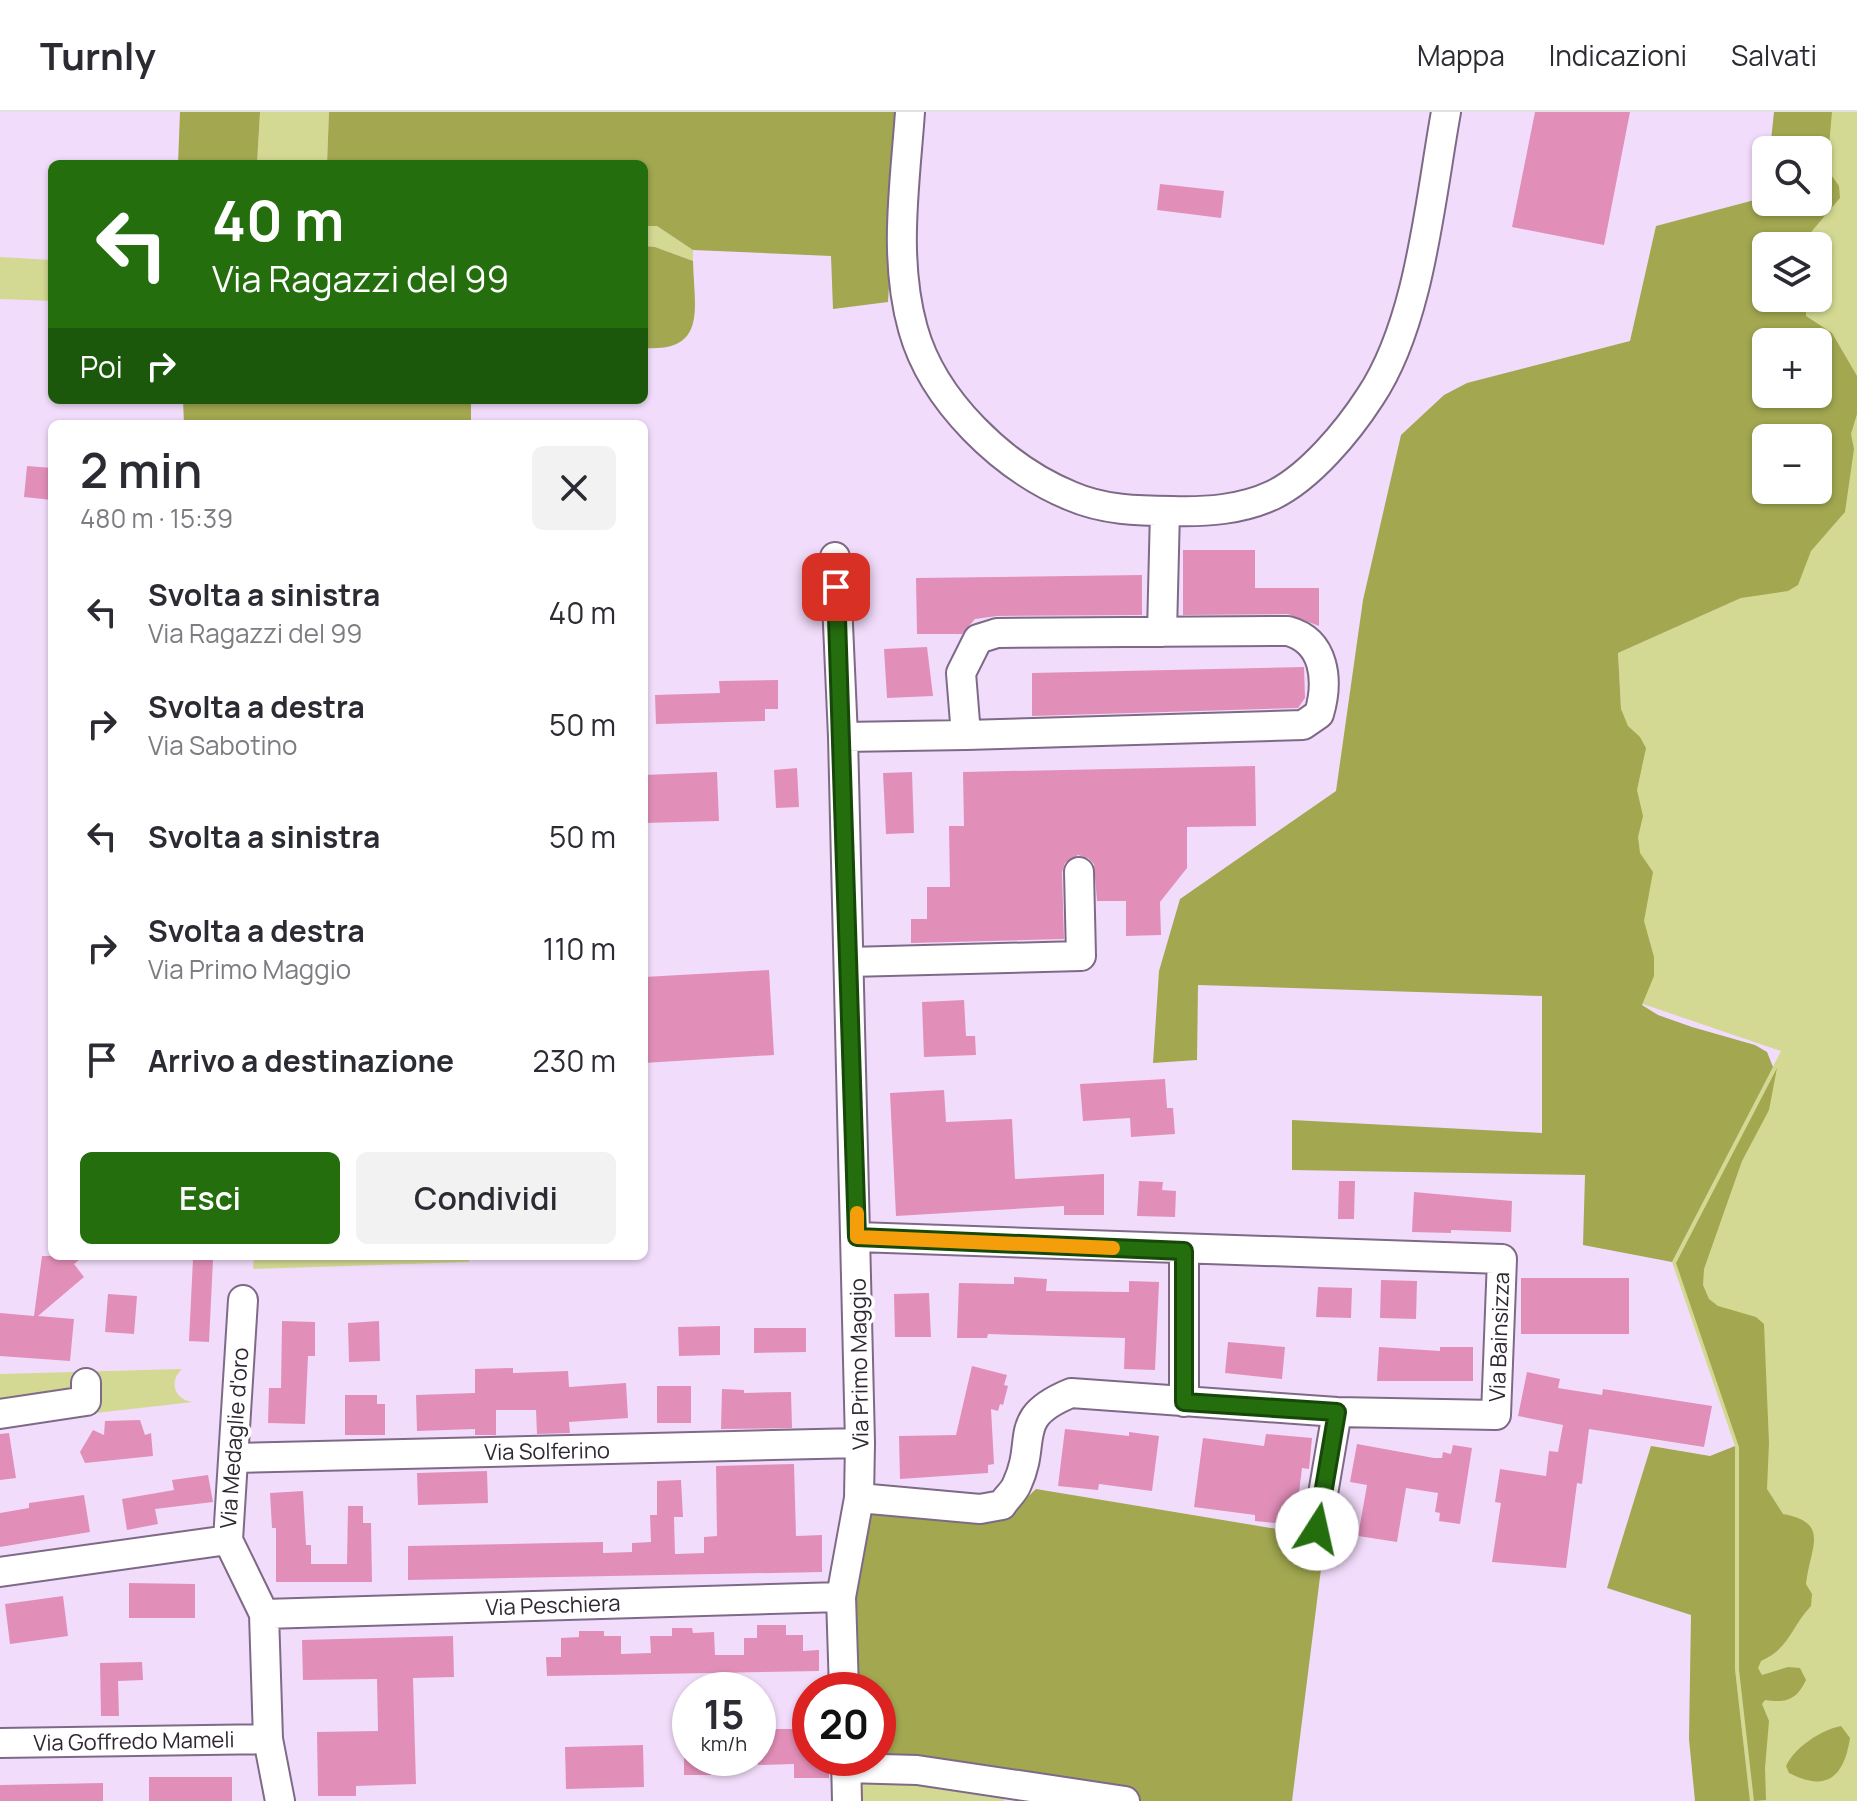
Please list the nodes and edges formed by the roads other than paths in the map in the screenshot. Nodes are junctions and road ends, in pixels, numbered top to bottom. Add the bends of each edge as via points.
1 (910, 112) edge
2 (1446, 112) edge
3 (1165, 511) junction
4 (835, 557) dead end
5 (1162, 632) junction
6 (966, 735) junction
7 (843, 737) junction
8 (1079, 872) dead end
9 (849, 962) junction
10 (857, 1237) junction
11 (1184, 1251) junction
12 (243, 1300) dead end
13 (86, 1383) dead end
14 (1184, 1402) junction
15 (1337, 1412) junction
16 (0, 1414) edge
17 (860, 1443) junction
18 (235, 1458) junction
19 (859, 1498) junction
20 (1317, 1529) dead end
21 (228, 1540) junction
22 (0, 1572) edge
23 (841, 1597) junction
24 (264, 1614) junction
25 (843, 1672) edge
26 (268, 1739) junction
27 (0, 1743) edge
28 (896, 1768) edge
29 (846, 1776) edge
30 (280, 1801) edge
31 (847, 1801) edge
32 (1125, 1801) edge

1 - 3 street via 902,249 905,288 913,331 930,369 973,426 1036,479 1072,497 1118,509
2 - 3 street via 1406,316 1398,345 1372,395 1337,443 1275,494 1239,507
3 - 5 street
4 - 7 street, Via Primo Maggio
5 - 6 street via 997,633 978,639 961,673
5 - 6 street via 1304,635 1318,649 1324,672 1319,714 1303,725
6 - 7 street
7 - 9 street, Via Primo Maggio
8 - 9 street via 1081,956
9 - 10 street, Via Primo Maggio
10 - 11 street
10 - 17 street, Via Primo Maggio
11 - 14 street
11 - 15 street, Via Bainsizza via 1502,1259 1496,1415
12 - 18 street, Via Medaglie d'oro
13 - 16 street via 86,1401
14 - 15 street
14 - 19 street via 1071,1393 1048,1403 1031,1422 1017,1485 1002,1505 980,1509
15 - 20 street
17 - 18 street, Via Solferino
17 - 19 street, Via Primo Maggio
18 - 21 street, Via Medaglie d'oro
19 - 23 street, Via Primo Maggio
21 - 22 street, Via Medaglie d'oro
21 - 24 street
23 - 24 street, Via Peschiera
23 - 25 street, Via Primo Maggio
24 - 26 street
26 - 27 street, Via Goffredo Mameli
26 - 30 street
28 - 32 street
29 - 31 street

